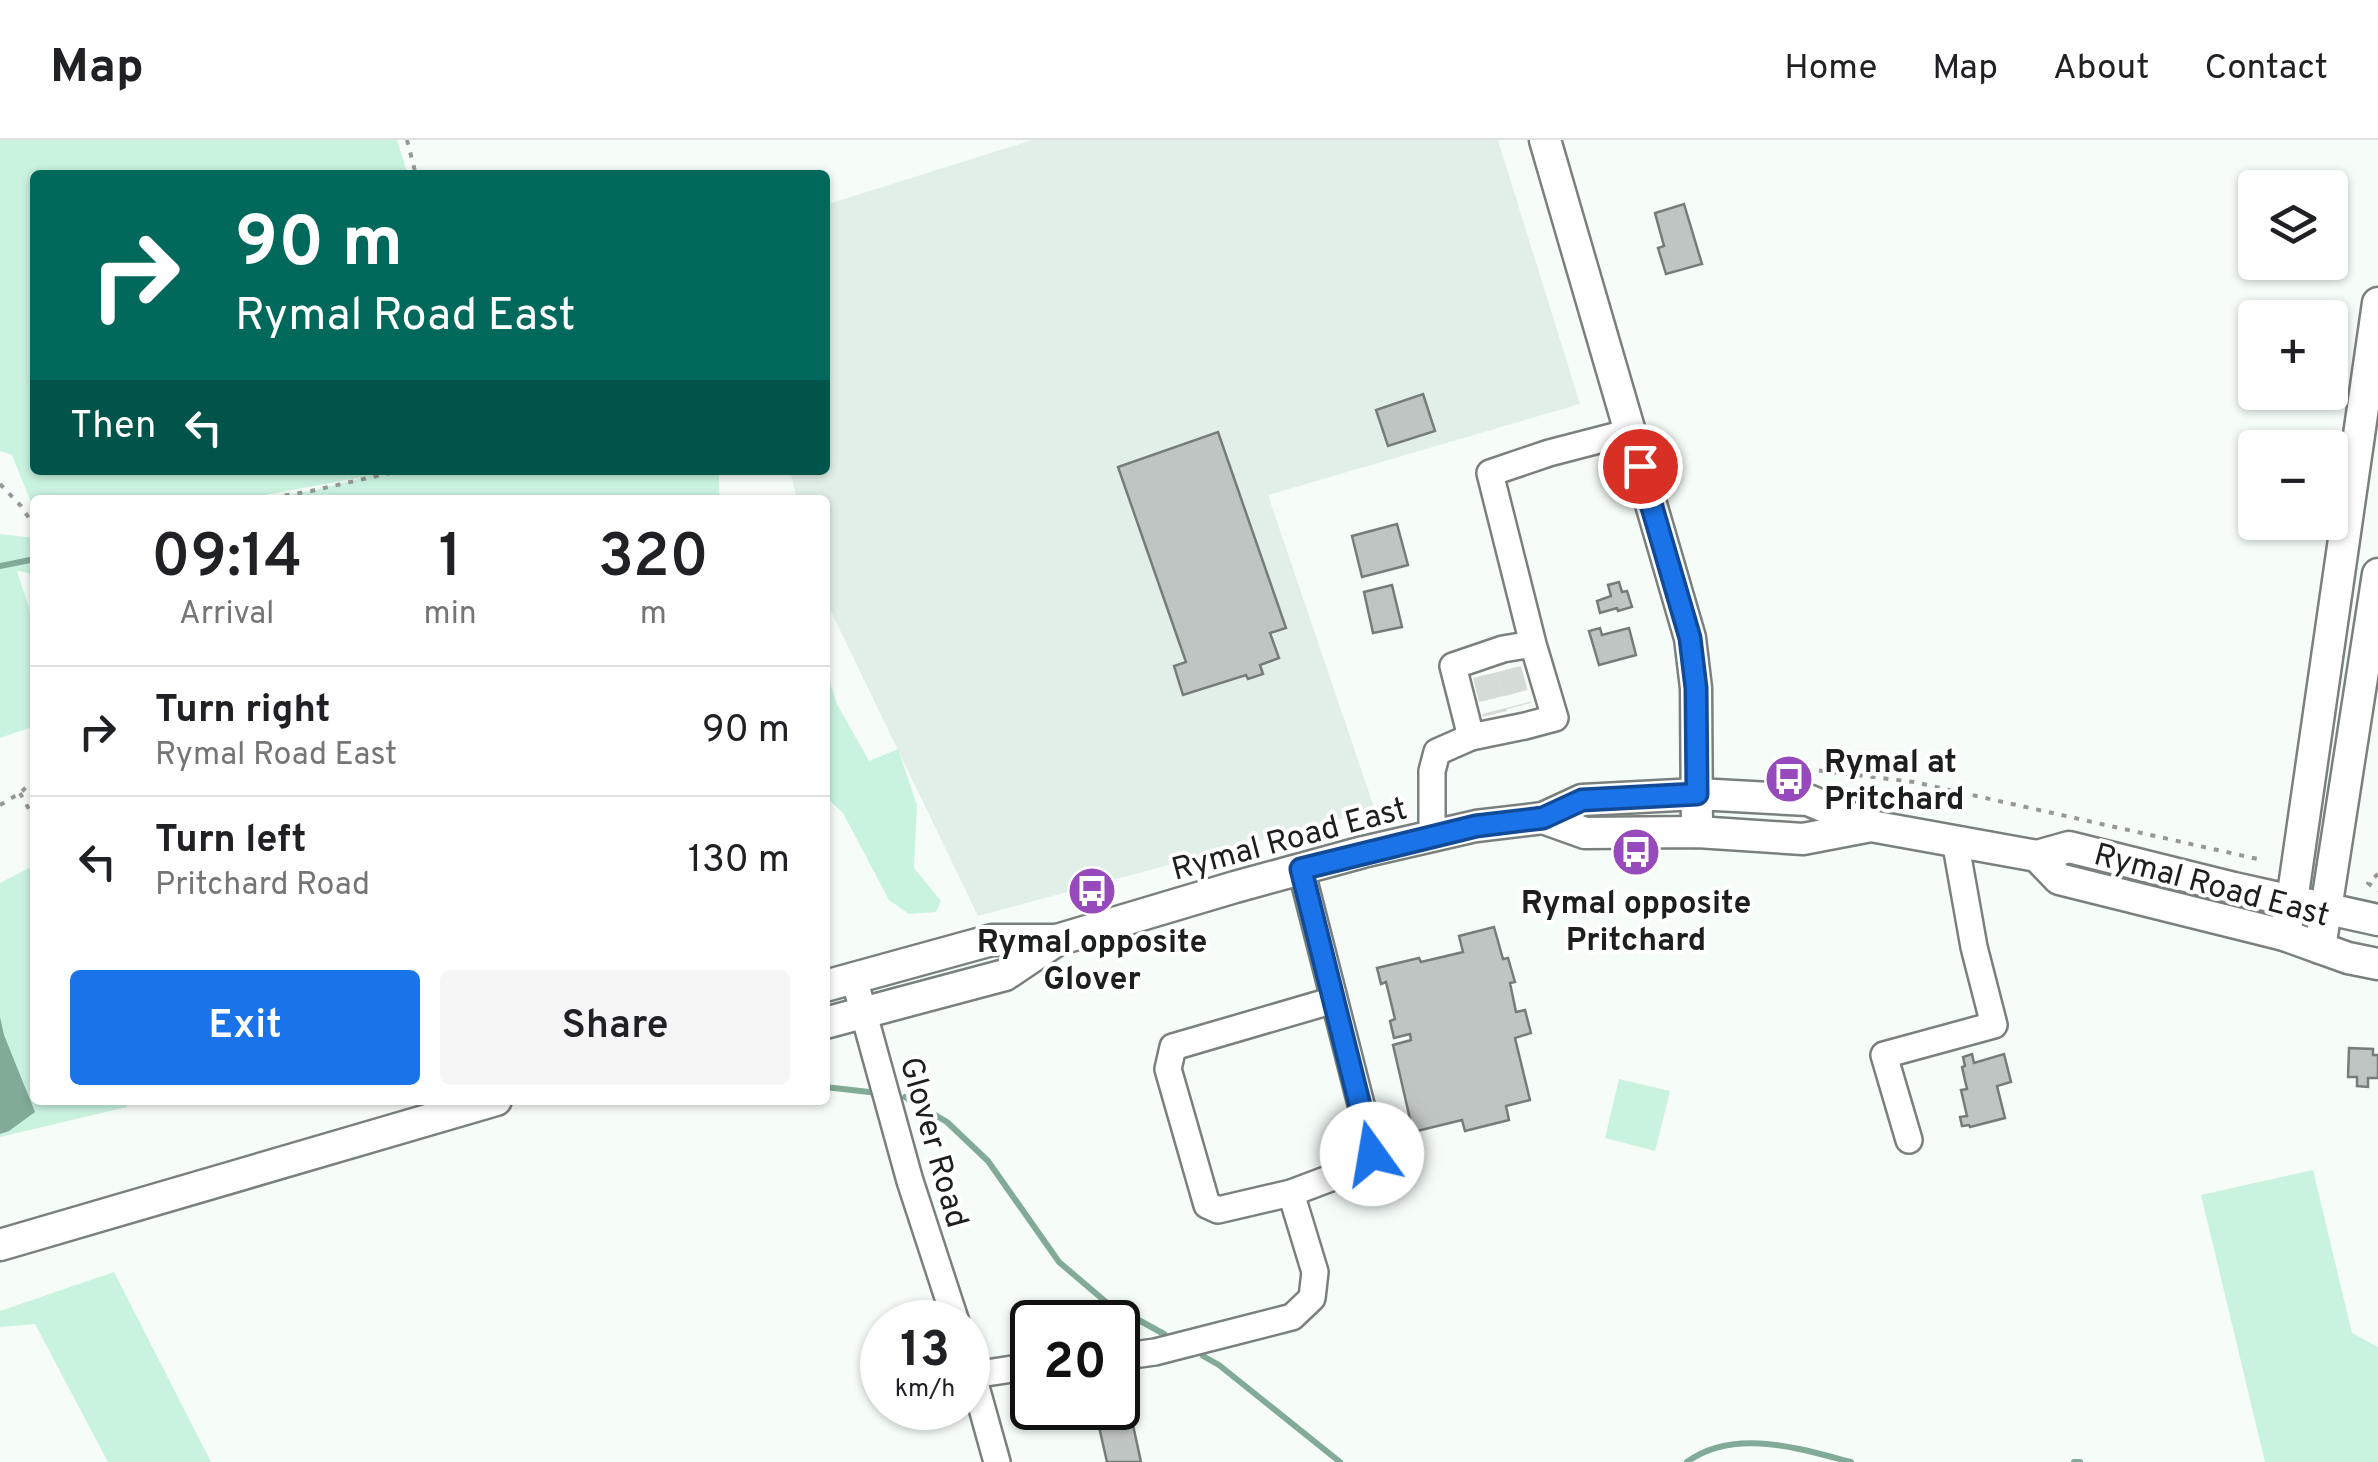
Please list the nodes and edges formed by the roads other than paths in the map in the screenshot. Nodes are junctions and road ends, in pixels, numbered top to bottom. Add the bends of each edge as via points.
1 (1545, 140) edge
2 (2378, 303) edge
3 (1630, 432) junction
4 (2378, 574) edge
5 (1534, 644) junction
6 (1471, 737) junction
7 (1697, 794) junction
8 (1543, 818) junction
9 (1872, 826) junction
10 (1697, 832) junction
11 (1432, 836) junction
12 (1954, 840) junction
13 (2037, 856) junction
14 (1301, 869) junction
15 (2292, 902) junction
16 (2327, 908) junction
17 (2378, 920) edge
18 (2284, 935) junction
19 (1056, 940) junction
20 (2320, 948) junction
21 (2378, 964) edge
22 (839, 982) edge
23 (1334, 1000) junction
24 (864, 1013) junction
25 (830, 1023) edge
26 (479, 1105) edge
27 (1910, 1140) dead end
28 (1291, 1193) junction
29 (0, 1245) edge
30 (949, 1300) edge
31 (1140, 1354) edge
32 (987, 1430) edge
33 (996, 1462) edge

1 - 3 main road
2 - 15 main road
3 - 5 street via 1490,474
3 - 7 main road via 1690,638
4 - 16 main road
5 - 6 street via 1494,662 1453,666
5 - 6 street via 1555,718 1510,720
6 - 11 street via 1437,752
7 - 8 main road, Rymal Road East via 1582,800
7 - 9 main road, Rymal Road East via 1808,800
7 - 10 main road
8 - 10 main road, Rymal Road East via 1586,833
8 - 11 main road, Rymal Road East
9 - 10 main road, Rymal Road East via 1803,839
9 - 12 main road, Rymal Road East
11 - 14 main road, Rymal Road East
12 - 13 main road, Rymal Road East
12 - 27 street via 1994,1025 1884,1055
13 - 15 main road, Rymal Road East via 2069,847
13 - 18 main road, Rymal Road East via 2059,879
14 - 19 main road, Rymal Road East
14 - 23 street
15 - 16 main road, Rymal Road East
15 - 18 main road
16 - 17 main road, Rymal Road East
16 - 20 main road
18 - 20 main road, Rymal Road East
19 - 22 main road, Rymal Road East via 992,940
19 - 24 main road, Rymal Road East via 1005,974
20 - 21 main road, Rymal Road East
22 - 24 street, Glover Road
23 - 28 street via 1372,1154 1368,1164
23 - 28 street via 1173,1047 1168,1070 1206,1206 1218,1210
24 - 25 main road, Rymal Road East
24 - 30 street, Glover Road
26 - 29 main road
28 - 31 street via 1315,1272 1312,1298 1292,1317
32 - 33 street

